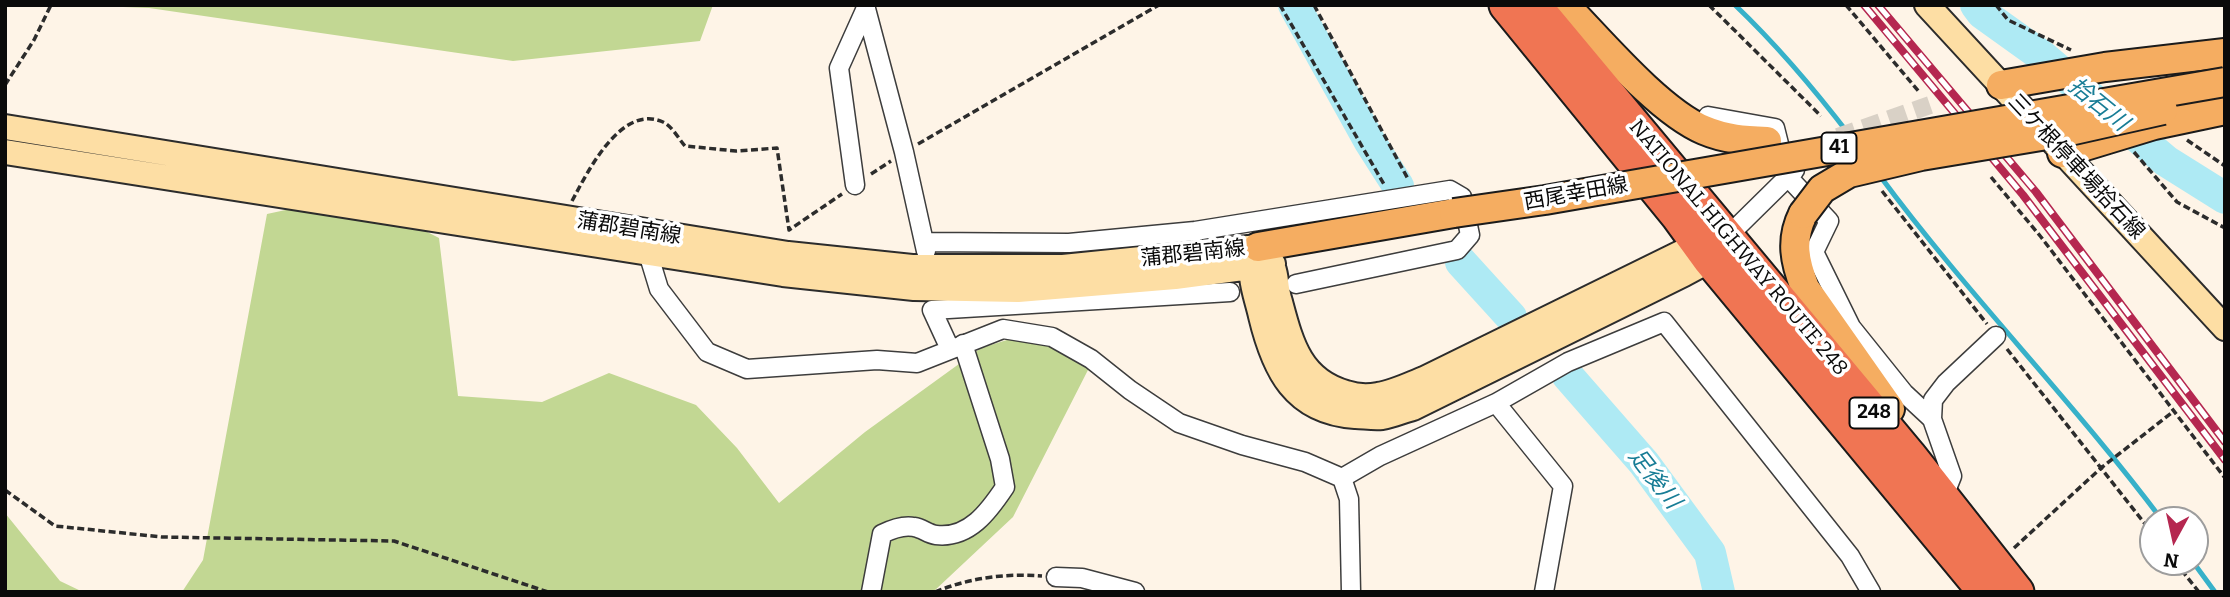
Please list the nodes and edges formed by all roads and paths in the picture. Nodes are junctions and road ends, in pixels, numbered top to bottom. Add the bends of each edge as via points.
1 (51, 5) edge
2 (1159, 5) edge
3 (1280, 5) edge
4 (1314, 5) edge
5 (1506, 5) edge
6 (1534, 5) edge
7 (1565, 5) edge
8 (1709, 5) edge
9 (1846, 5) edge
10 (1927, 5) edge
11 (1996, 5) edge
12 (865, 7) edge
13 (2225, 53) edge
14 (2100, 68) junction
15 (2225, 72) edge
16 (2225, 82) edge
17 (5, 85) edge
18 (2001, 85) junction
19 (2225, 92) edge
20 (1920, 93) dead end
21 (2225, 100) edge
22 (2225, 110) edge
23 (1709, 116) dead end
24 (1821, 116) dead end
25 (2158, 124) junction
26 (5, 127) edge
27 (2122, 135) junction
28 (1838, 137) tunnel mouth
29 (5, 152) edge
30 (904, 152) junction
31 (2062, 153) junction
32 (2225, 166) edge
33 (1787, 176) junction
34 (1992, 177) dead end
35 (855, 185) junction
36 (1417, 196) junction
37 (1393, 200) junction
38 (562, 219) junction
39 (1455, 219) junction
40 (2225, 228) edge
41 (1712, 247) junction
42 (648, 253) junction
43 (1260, 259) junction
44 (1296, 284) dead end
45 (1230, 292) dead end
46 (2225, 328) edge
47 (1997, 336) dead end
48 (956, 346) junction
49 (1496, 403) junction
50 (2174, 411) junction
51 (1932, 419) junction
52 (1909, 455) junction
53 (2101, 468) junction
54 (1342, 478) junction
55 (2225, 478) edge
56 (5, 490) edge
57 (1946, 505) junction
58 (2139, 516) edge
59 (1056, 576) joint
60 (2186, 576) edge
61 (1990, 579) edge
62 (548, 592) edge
63 (871, 592) edge
64 (935, 592) edge
65 (1135, 592) edge
66 (1351, 592) edge
67 (1544, 592) edge
68 (1871, 592) edge
69 (2017, 592) edge
70 (2199, 592) edge

1 - 17 path
2 - 30 path
3 - 37 path
4 - 36 path
5 - 41 highway, NATIONAL HIGHWAY ROUTE 248 / 248
6 - 41 highway, NATIONAL HIGHWAY ROUTE 248 / 248
7 - 15 main road, 41 via 1678,115 1729,139 1767,141
8 - 24 path
9 - 20 path
10 - 18 main road, 三ケ根停車場拾石線
11 - 14 path via 2008,20
12 - 30 street
12 - 35 street via 839,68
13 - 14 main road
14 - 18 main road
14 - 25 street
16 - 39 main road, 西尾幸田線 / 41, bridge
18 - 31 main road, 三ケ根停車場拾石線
19 - 39 main road, 西尾幸田線 / 41
21 - 52 main road, 41, bridge via 1921,156 1849,173 1822,189 1803,214 1793,246 1797,268 1805,288 1907,432
22 - 25 main road
23 - 33 street via 1775,128
25 - 27 main road
25 - 32 path
26 - 38 main road, 蒲郡碧南線
27 - 31 main road
27 - 40 path via 2177,202
28 - 33 street
29 - 42 main road, 蒲郡碧南線
30 - 35 path
30 - 37 street via 925,246 1069,243 1195,231
31 - 46 main road, 三ケ根停車場拾石線
33 - 41 street
33 - 51 street via 1829,221 1814,252 1851,327 1903,393
34 - 50 path
35 - 38 path via 789,230 777,148 736,151 685,146 662,121 642,119 619,132 596,158
36 - 37 street
36 - 44 street via 1450,190 1462,197 1470,235 1457,250
38 - 43 main road, 蒲郡碧南線 via 788,254 912,267
39 - 43 main road, 西尾幸田線 / 41
41 - 43 main road, 蒲郡碧南線 via 1413,408 1380,417 1322,410 1290,387 1267,341
41 - 52 highway, NATIONAL HIGHWAY ROUTE 248 / 248
41 - 61 highway, NATIONAL HIGHWAY ROUTE 248 / 248
42 - 43 main road, 蒲郡碧南線 via 914,288 1018,290 1175,277
42 - 48 street via 659,289 707,352 747,369 877,360 917,363
45 - 48 street via 932,310
47 - 51 street via 1946,383 1933,401
48 - 54 street via 1003,329 1052,337 1091,359 1179,423
48 - 63 street via 1000,459 1005,487 989,511 964,531 936,535 912,526 882,534
49 - 54 street
49 - 67 street via 1563,486
49 - 68 street via 1568,362 1664,322 1850,556
50 - 53 path
50 - 55 path
51 - 57 street via 1952,476
52 - 57 highway, NATIONAL HIGHWAY ROUTE 248 / 248
53 - 58 path
53 - 61 path
54 - 66 street via 1349,499
56 - 62 path via 55,526 162,537 394,541
57 - 61 highway, NATIONAL HIGHWAY ROUTE 248 / 248
59 - 64 path via 964,580
59 - 65 street
60 - 70 path
61 - 69 highway, NATIONAL HIGHWAY ROUTE 248 / 248

